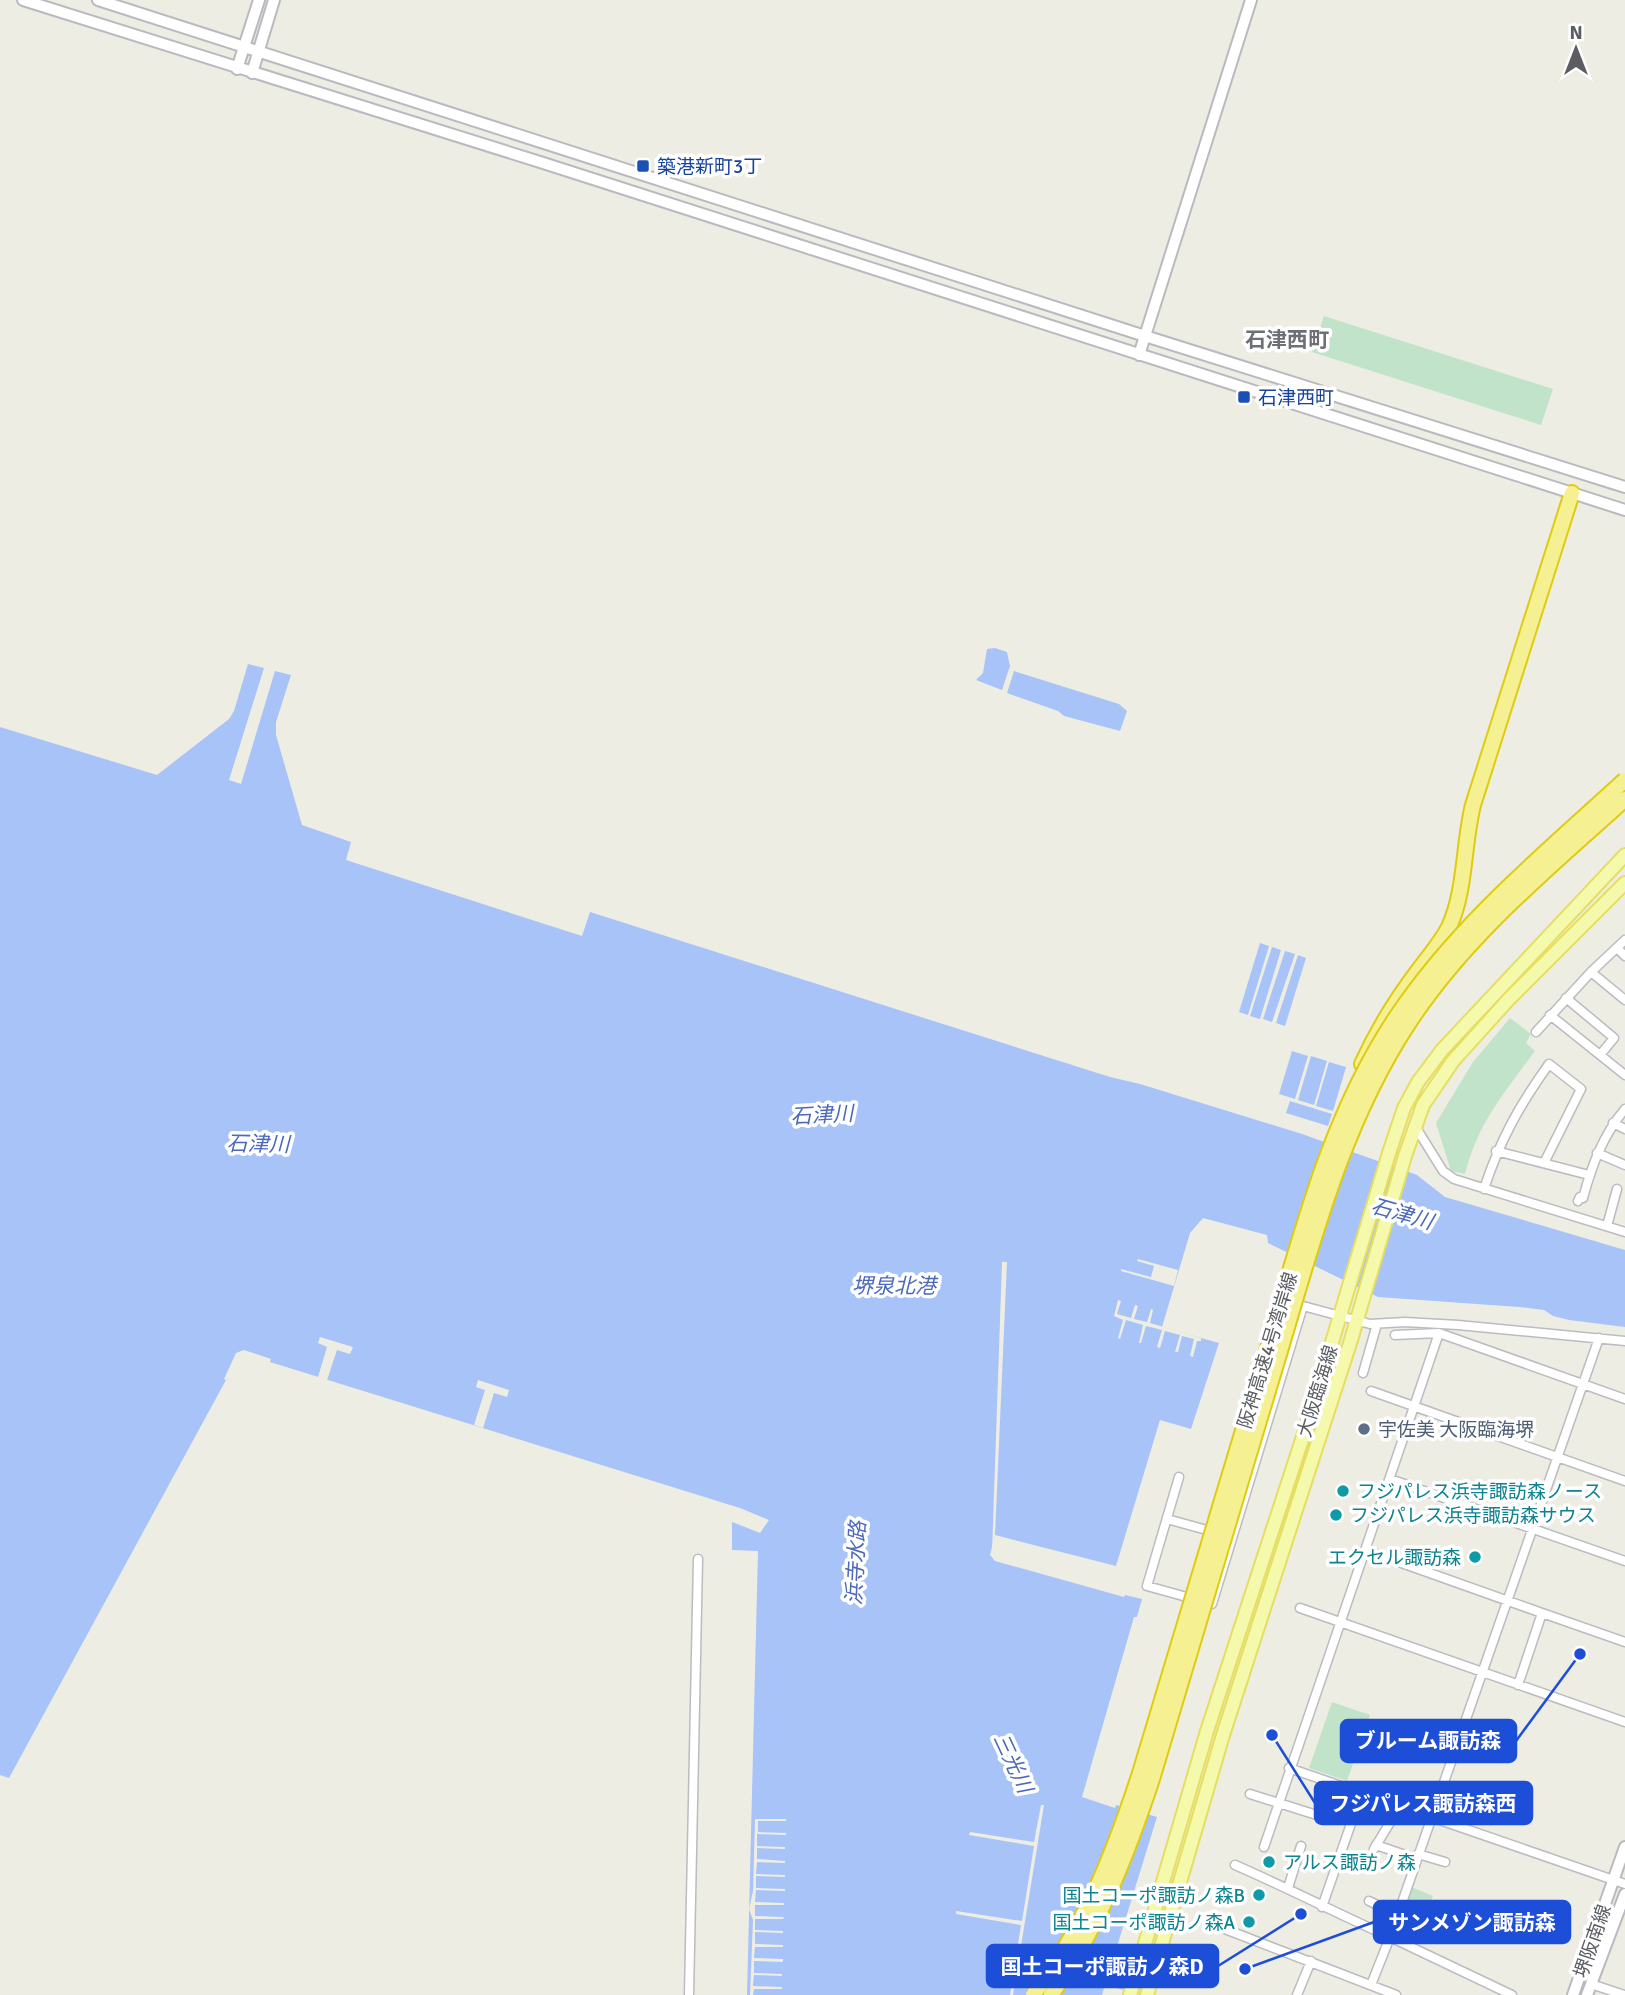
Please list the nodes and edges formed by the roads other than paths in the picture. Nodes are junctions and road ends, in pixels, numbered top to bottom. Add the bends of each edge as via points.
1 (23, 0) edge
2 (99, 0) edge
3 (259, 0) edge
4 (274, 0) edge
5 (1251, 0) edge
6 (244, 45) junction
7 (259, 50) junction
8 (237, 69) junction
9 (252, 73) junction
10 (1145, 336) junction
11 (1139, 355) junction
12 (1579, 473) junction
13 (1625, 486) edge
14 (1572, 493) junction
15 (1625, 510) edge
16 (1625, 780) edge
17 (1625, 801) edge
18 (1625, 855) edge
19 (1625, 883) edge
20 (1625, 940) edge
21 (1617, 948) junction
22 (1625, 956) edge
23 (1591, 972) junction
24 (1566, 998) junction
25 (1625, 1000) edge
26 (1550, 1015) junction
27 (1536, 1032) dead end
28 (1600, 1055) junction
29 (1625, 1075) edge
30 (1625, 1110) edge
31 (1613, 1124) junction
32 (1415, 1126) junction
33 (1625, 1129) edge
34 (1334, 1138) junction
35 (1496, 1151) junction
36 (1597, 1153) junction
37 (1544, 1163) junction
38 (1625, 1165) edge
39 (1589, 1175) junction
40 (1484, 1189) junction
41 (1618, 1189) dead end
42 (1578, 1201) dead end
43 (1607, 1226) junction
44 (1625, 1232) edge
45 (1340, 1315) junction
46 (1357, 1320) junction
47 (1377, 1324) junction
48 (1439, 1333) junction
49 (1395, 1335) dead end
50 (1598, 1338) junction
51 (1625, 1341) edge
52 (1363, 1373) dead end
53 (1583, 1383) junction
54 (1371, 1391) dead end
55 (1625, 1399) edge
56 (1415, 1407) junction
57 (1558, 1457) junction
58 (1179, 1477) dead end
59 (1390, 1479) junction
60 (1625, 1480) edge
61 (1167, 1519) junction
62 (1533, 1528) junction
63 (1232, 1537) junction
64 (1365, 1550) junction
65 (698, 1559) dead end
66 (1625, 1561) edge
67 (1508, 1600) junction
68 (1300, 1608) dead end
69 (1542, 1613) junction
70 (1341, 1622) junction
71 (1625, 1642) edge
72 (1482, 1673) junction
73 (1518, 1685) junction
74 (1625, 1722) edge
75 (1289, 1768) junction
76 (1362, 1792) junction
77 (1250, 1794) dead end
78 (1278, 1803) junction
79 (1400, 1806) junction
80 (1323, 1817) dead end
81 (1431, 1817) junction
82 (1301, 1846) dead end
83 (1264, 1847) dead end
84 (1625, 1847) edge
85 (1417, 1857) junction
86 (1445, 1862) dead end
87 (1235, 1865) dead end
88 (1613, 1881) junction
89 (1625, 1884) edge
90 (1288, 1888) junction
91 (1625, 1894) edge
92 (1369, 1902) dead end
93 (1322, 1908) junction
94 (1399, 1915) junction
95 (1217, 1926) dead end
96 (1390, 1937) junction
97 (1160, 1951) junction
98 (1311, 1961) junction
99 (1199, 1962) dead end
100 (1371, 1985) junction
101 (1132, 1990) edge
102 (1589, 1990) edge
103 (1147, 1992) edge
104 (1392, 1994) edge
105 (689, 1995) edge
106 (1034, 1995) edge
107 (1051, 1995) edge
108 (1297, 1995) edge
109 (1512, 1995) edge
110 (1573, 1995) edge
111 (1624, 1995) edge

1 - 8 street
2 - 6 street
3 - 6 street
4 - 7 street
5 - 10 street
6 - 7 street
6 - 8 street
7 - 9 street
7 - 10 street
8 - 9 street
9 - 11 street
10 - 11 street
10 - 12 street
11 - 14 street
12 - 13 street
12 - 14 street
14 - 15 street
14 - 34 highway, bridge via 1473,805 1454,914 1440,943 1371,1044
16 - 34 highway, 阪神高速4号湾岸線, bridge via 1489,905 1425,977 1372,1056
17 - 107 highway, 阪神高速4号湾岸線, bridge via 1501,912 1437,983 1408,1023 1363,1103 1313,1243 1126,1856 1089,1936
18 - 45 main road, 大阪臨海線 via 1442,1050 1418,1082 1404,1108
19 - 32 main road, 大阪臨海線 via 1453,1061 1423,1105
20 - 21 street
21 - 22 street
21 - 23 street
23 - 24 street
23 - 25 street
24 - 26 street
24 - 28 street via 1614,1038
26 - 27 street
26 - 28 street
28 - 29 street
30 - 31 street
31 - 33 street
31 - 36 street
32 - 40 street via 1443,1171
32 - 46 main road, 大阪臨海線
34 - 106 highway, 阪神高速4号湾岸線, bridge via 1113,1854 1091,1903
35 - 37 street
35 - 37 street via 1549,1065 1581,1089
35 - 40 street
36 - 38 street
36 - 39 street
37 - 39 street
39 - 42 street
40 - 43 street
41 - 43 street
43 - 44 street
45 - 46 street
45 - 63 street via 1303,1306
45 - 101 main road, 大阪臨海線 via 1208,1731
46 - 47 street
46 - 97 main road, 大阪臨海線 via 1223,1735
47 - 50 street via 1458,1325
47 - 52 street
48 - 49 street
48 - 53 street
48 - 56 street
50 - 51 street
50 - 53 street
53 - 55 street
53 - 57 street
54 - 56 street
56 - 57 street
56 - 59 street
57 - 60 street
57 - 62 street
58 - 61 street
59 - 62 street
59 - 64 street
61 - 63 street
61 - 63 street via 1147,1587 1212,1604
62 - 66 street
62 - 67 street
64 - 67 street
64 - 70 street
65 - 105 street
67 - 69 street
67 - 72 street
68 - 70 street
69 - 71 street
69 - 73 street
70 - 72 street
70 - 75 street
72 - 73 street
72 - 81 street
73 - 74 street
75 - 76 street
75 - 78 street
76 - 79 street
76 - 93 street
77 - 78 street
78 - 80 street
78 - 83 street
79 - 81 street
79 - 85 street via 1375,1847
81 - 85 street
81 - 88 street
82 - 90 street
84 - 88 street, 堺阪南線
85 - 86 street
85 - 94 street
87 - 90 street
88 - 89 street
88 - 110 street, 堺阪南線
90 - 93 street
91 - 102 street, 堺阪南線
92 - 94 street
93 - 96 street
94 - 96 street
95 - 98 street
96 - 100 street
96 - 109 street
97 - 99 street
97 - 103 main road, 大阪臨海線
98 - 100 street
98 - 108 street
100 - 104 street
102 - 111 street

